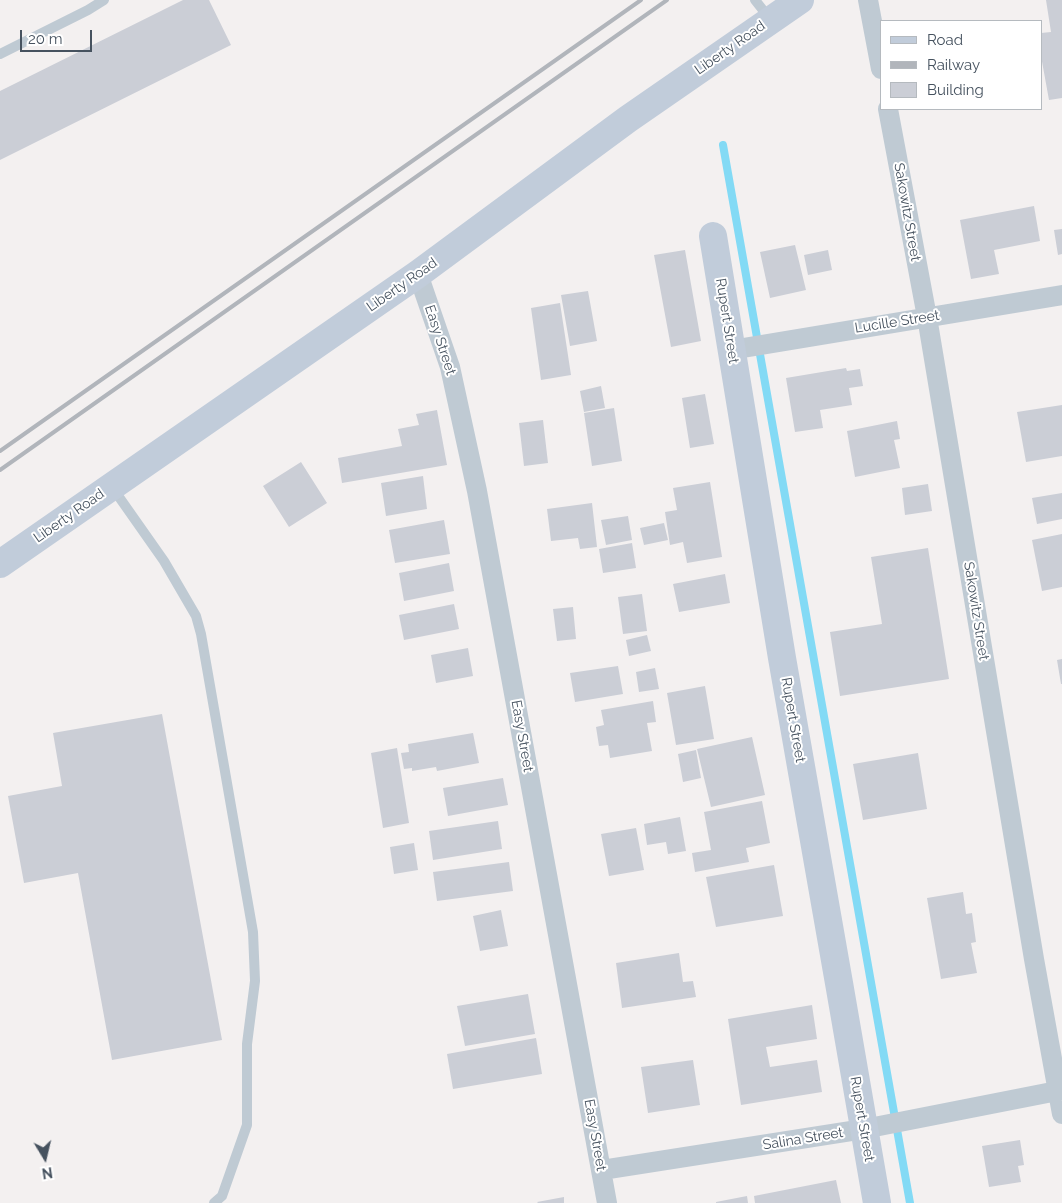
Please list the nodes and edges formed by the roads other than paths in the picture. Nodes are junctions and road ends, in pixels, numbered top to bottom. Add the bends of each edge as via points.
1 (104, 0) edge
2 (800, 0) edge
3 (868, 0) edge
4 (763, 10) edge
5 (0, 54) edge
6 (880, 64) edge
7 (888, 110) edge
8 (713, 236) dead end
9 (418, 274) junction
10 (1062, 295) edge
11 (927, 317) junction
12 (740, 348) junction
13 (112, 486) junction
14 (0, 564) edge
15 (1060, 1090) edge
16 (1062, 1114) edge
17 (871, 1127) junction
18 (602, 1170) junction
19 (214, 1203) edge
20 (607, 1203) edge
21 (877, 1203) edge

1 - 5 lane
2 - 4 main road, Liberty Road
3 - 6 street
4 - 9 main road, Liberty Road via 628,119
7 - 11 street, Sakowitz Street
8 - 12 main road, Rupert Street
9 - 13 main road, Liberty Road
9 - 18 street, Easy Street via 450,367 478,491
10 - 11 street, Lucille Street
11 - 12 street, Lucille Street
11 - 15 street, Sakowitz Street via 1034,959
12 - 17 main road, Rupert Street via 782,658 841,993
13 - 14 main road, Liberty Road
13 - 19 lane via 164,561 196,616 253,932 255,981 247,1044 248,1124 222,1196
15 - 16 street, Sakowitz Street
15 - 17 street, Salina Street
17 - 18 street, Salina Street
17 - 21 main road, Rupert Street
18 - 20 street, Easy Street

